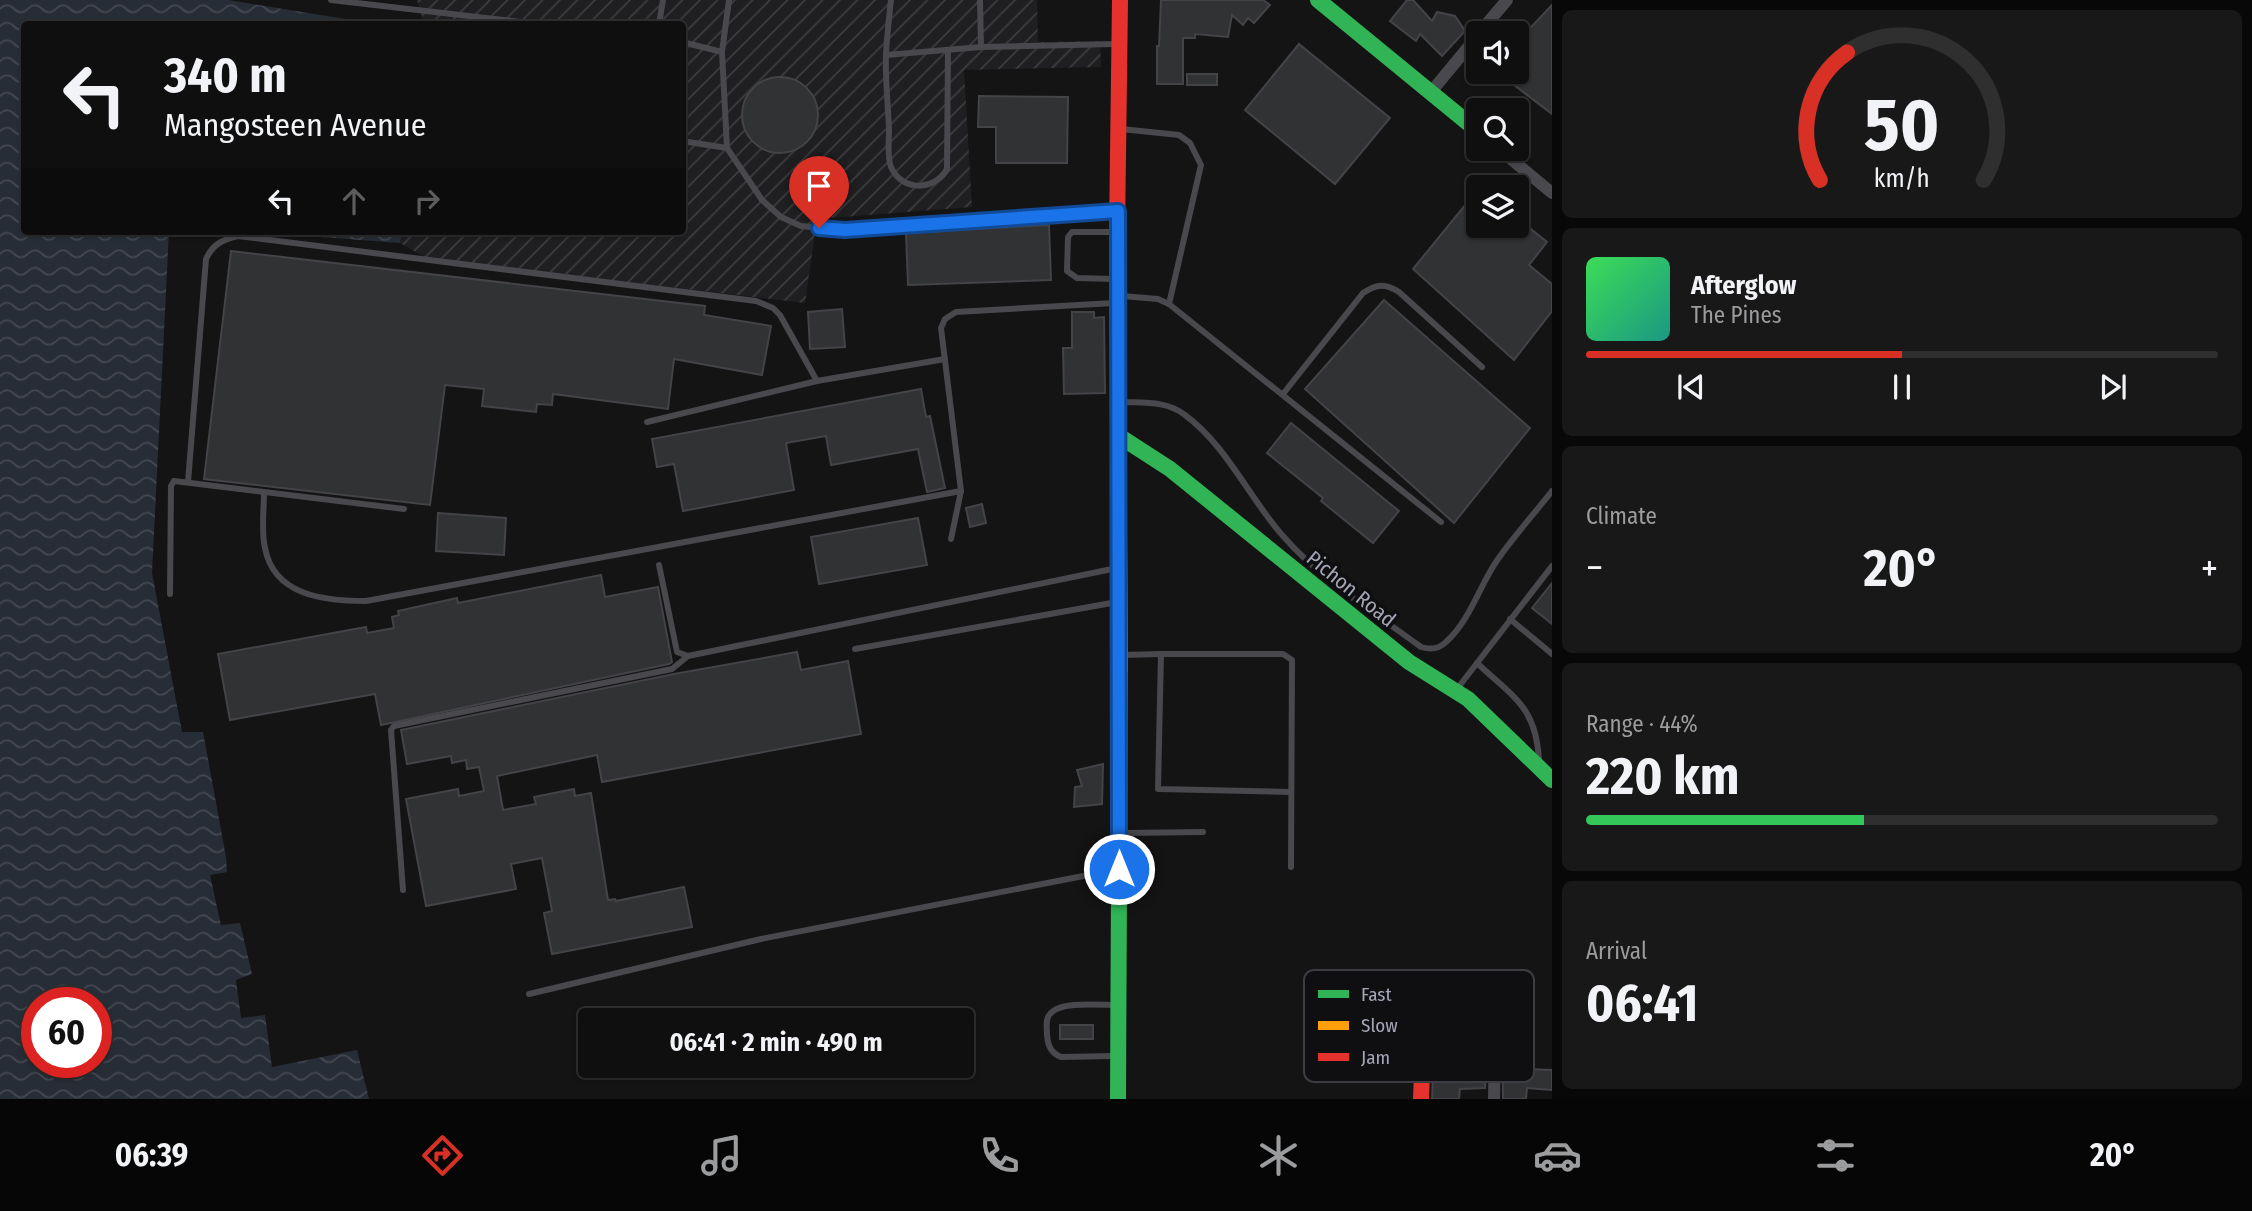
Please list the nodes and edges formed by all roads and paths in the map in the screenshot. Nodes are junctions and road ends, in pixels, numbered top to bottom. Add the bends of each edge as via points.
1 (331, 0) edge
2 (663, 0) edge
3 (729, 0) edge
4 (891, 0) edge
5 (980, 0) edge
6 (1120, 0) edge
7 (1318, 0) edge
8 (1507, 0) edge
9 (509, 21) edge
10 (660, 21) edge
11 (1490, 21) edge
12 (686, 43) edge
13 (1121, 43) junction
14 (981, 47) junction
15 (948, 50) junction
16 (1466, 50) edge
17 (722, 52) junction
18 (886, 55) junction
19 (1431, 92) junction
20 (1466, 121) edge
21 (1119, 129) junction
22 (686, 142) edge
23 (727, 148) junction
24 (1513, 161) edge
25 (1552, 193) edge
26 (1118, 211) junction
27 (1117, 233) junction
28 (1118, 279) junction
29 (1119, 300) junction
30 (1169, 304) junction
31 (945, 359) junction
32 (1482, 368) dead end
33 (817, 381) junction
34 (1283, 394) junction
35 (1119, 402) junction
36 (647, 422) dead end
37 (1119, 436) junction
38 (188, 482) junction
39 (961, 491) junction
40 (1552, 491) edge
41 (264, 493) junction
42 (404, 509) dead end
43 (1441, 522) dead end
44 (951, 539) dead end
45 (659, 565) dead end
46 (1552, 566) edge
47 (1119, 567) junction
48 (170, 594) dead end
49 (1119, 602) junction
50 (1510, 619) junction
51 (855, 649) dead end
52 (1161, 654) junction
53 (1552, 654) edge
54 (1120, 655) junction
55 (688, 656) junction
56 (1477, 663) junction
57 (1455, 691) junction
58 (1540, 768) junction
59 (1552, 780) edge
60 (1291, 792) junction
61 (1203, 832) dead end
62 (1119, 834) junction
63 (1291, 867) dead end
64 (1119, 869) junction
65 (403, 890) dead end
66 (529, 994) dead end
67 (1118, 1005) junction
68 (1118, 1056) junction
69 (1118, 1099) edge

1 - 9 lane
2 - 10 lane
3 - 17 lane
4 - 18 lane
5 - 14 lane
6 - 13 main road
7 - 19 main road
8 - 11 street
12 - 17 lane
13 - 14 lane
13 - 21 main road
14 - 15 lane
15 - 18 lane
15 - 18 lane via 947,169 934,184 925,186 903,180 890,165
16 - 19 street
17 - 23 lane
19 - 20 main road
21 - 26 main road
21 - 30 lane via 1179,135 1190,143 1201,165
22 - 23 lane
23 - 26 lane via 771,209 790,222 819,228
24 - 25 street
26 - 27 main road
27 - 28 main road
27 - 28 lane via 1072,232 1068,271 1076,278
28 - 29 main road
29 - 30 lane via 1158,299
29 - 31 lane via 956,312 944,319 941,328
29 - 35 main road
30 - 34 lane
31 - 33 lane
31 - 39 lane
32 - 34 lane via 1399,292 1381,284 1363,293
33 - 36 lane
33 - 38 lane via 780,315 756,301 238,236 215,244 206,259
34 - 43 lane
35 - 37 main road
35 - 40 lane via 1156,403 1185,414 1304,557 1428,649 1444,644 1468,616 1498,559
37 - 47 main road
37 - 57 main road, Pichon Road via 1170,469 1409,662
38 - 41 lane
38 - 48 lane via 178,480 171,486
39 - 41 lane via 366,601 317,597 279,579 264,547
39 - 44 lane
41 - 42 lane
45 - 55 lane via 677,652
46 - 50 lane
47 - 49 main road
47 - 55 lane
49 - 51 lane
49 - 54 main road
50 - 53 lane
50 - 56 lane
52 - 54 lane
52 - 60 lane via 1289,656
52 - 60 lane via 1158,789
54 - 62 main road
55 - 65 lane via 672,669 394,726
56 - 57 lane
56 - 58 lane via 1527,711
57 - 58 main road, Pichon Road
58 - 59 main road, Pichon Road
60 - 63 lane
61 - 62 lane
62 - 64 main road
64 - 66 lane via 761,939
64 - 67 main road
67 - 68 main road
67 - 68 lane via 1064,1006 1046,1022 1047,1040 1061,1057
68 - 69 main road

